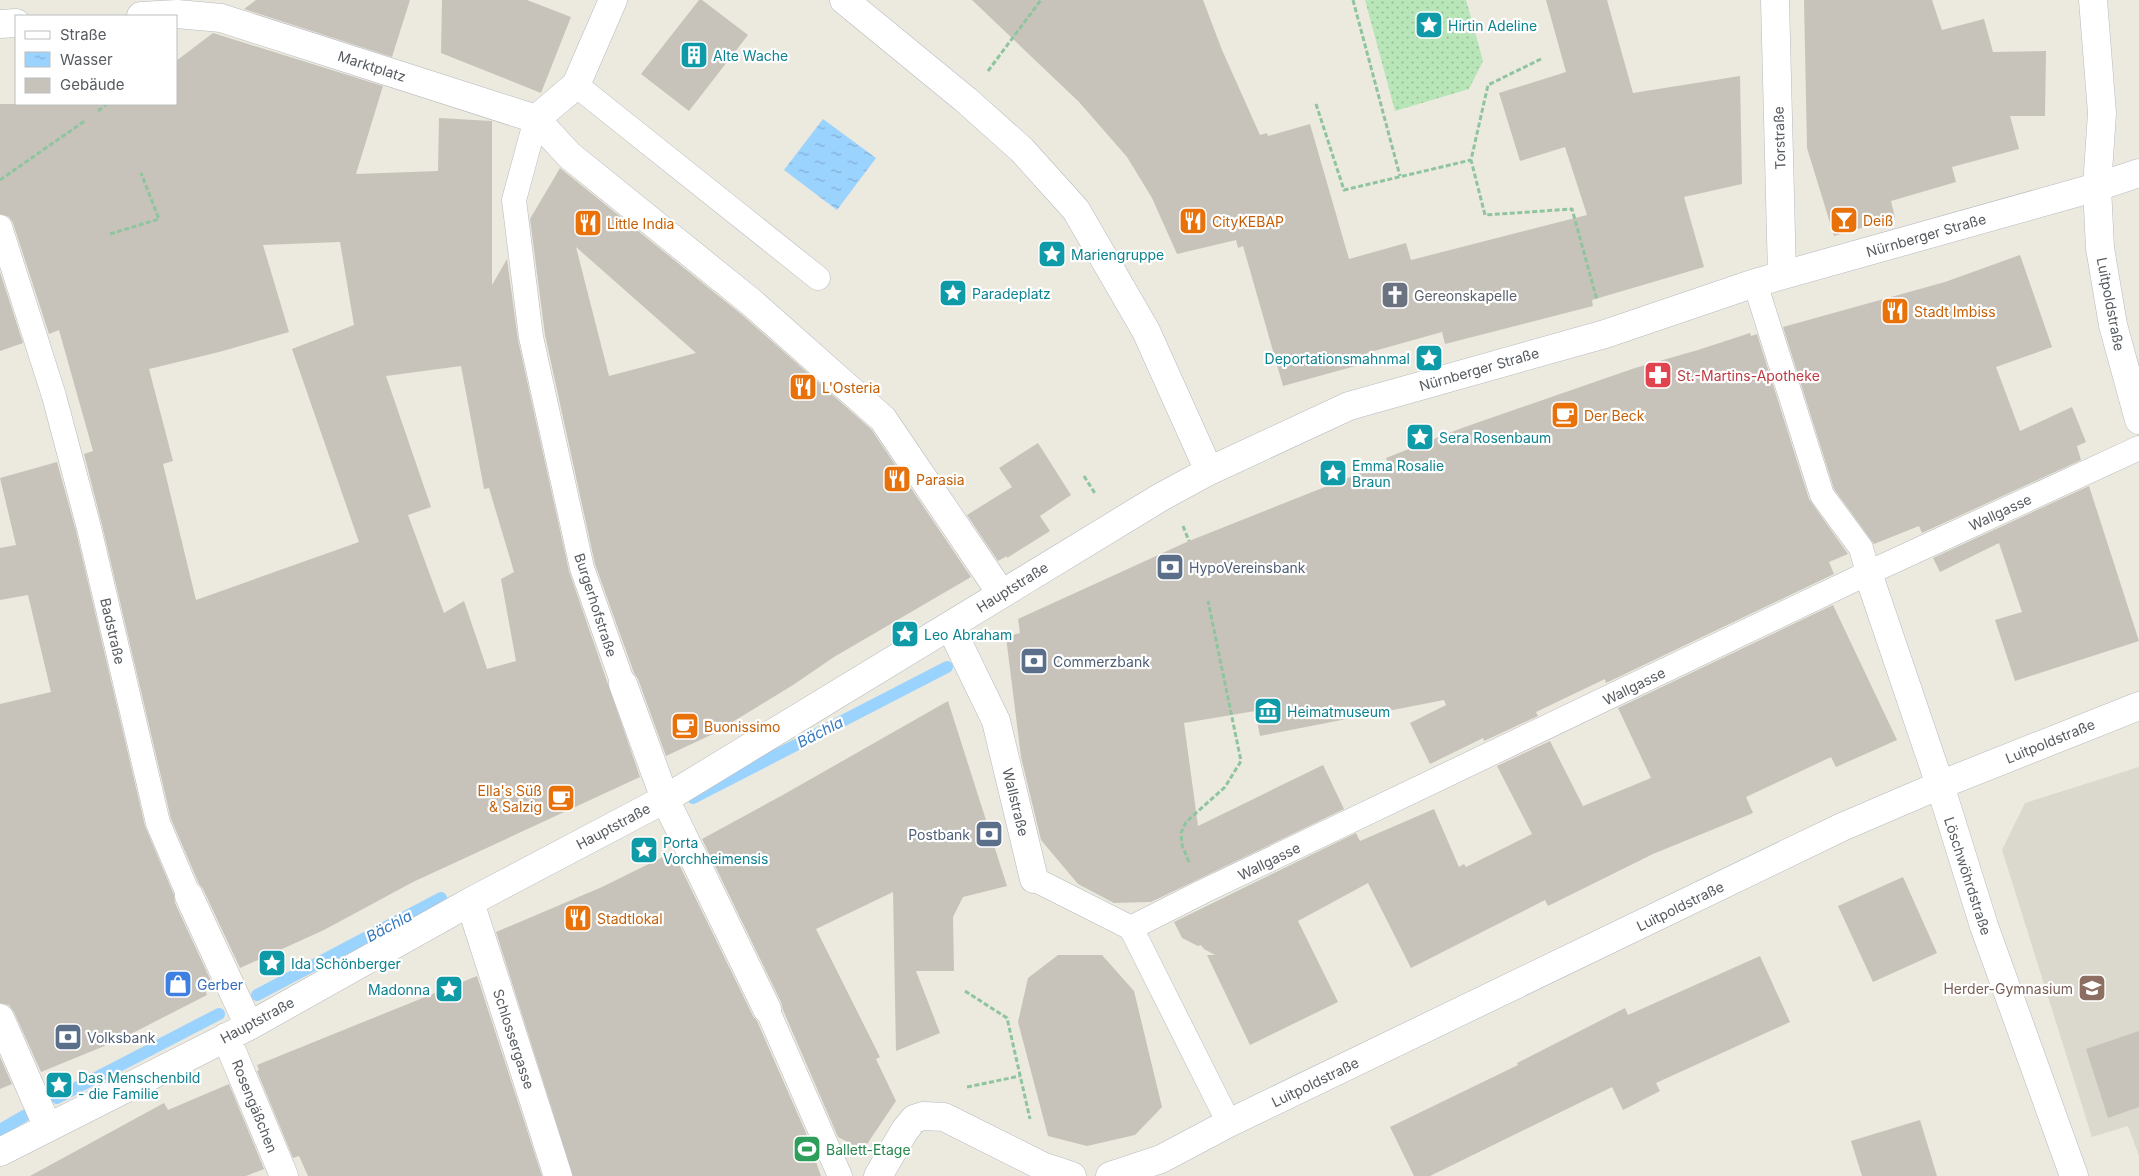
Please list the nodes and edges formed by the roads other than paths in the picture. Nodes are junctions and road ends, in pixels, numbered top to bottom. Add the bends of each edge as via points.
1 (844, 0) edge
2 (1775, 0) edge
3 (2093, 0) edge
4 (605, 2) edge
5 (208, 9) edge
6 (159, 15) edge
7 (15, 23) edge
8 (0, 24) edge
9 (576, 85) junction
10 (536, 119) junction
11 (2139, 173) edge
12 (2097, 186) junction
13 (0, 227) edge
14 (1782, 275) junction
15 (818, 278) dead end
16 (1755, 283) junction
17 (2139, 420) edge
18 (2139, 448) edge
19 (1209, 471) junction
20 (1868, 573) junction
21 (1001, 593) junction
22 (950, 626) junction
23 (623, 684) joint
24 (2139, 706) edge
25 (1940, 785) junction
26 (665, 799) junction
27 (1034, 879) joint
28 (189, 896) joint
29 (470, 902) junction
30 (1131, 928) junction
31 (767, 1009) joint
32 (0, 1018) edge
33 (238, 1031) junction
34 (1229, 1124) junction
35 (48, 1128) junction
36 (0, 1152) edge
37 (1165, 1168) edge
38 (284, 1176) edge
39 (558, 1176) edge
40 (840, 1176) edge
41 (878, 1176) edge
42 (1072, 1176) edge
43 (1110, 1176) edge
44 (2074, 1176) edge

1 - 19 street via 1022,150 1076,210 1146,331
2 - 14 street, Torstraße
3 - 12 street via 2102,113
4 - 9 street
5 - 6 street, Marktplatz
5 - 10 street, Marktplatz via 221,18
7 - 8 street
9 - 10 street
9 - 15 lane
10 - 21 street via 569,155 750,302 882,419
10 - 23 lane, Burgerhofstraße via 514,200 531,337 582,568
11 - 12 street, Nürnberger Straße
12 - 14 street, Nürnberger Straße
12 - 17 street, Luitpoldstraße via 2100,248 2112,324
13 - 28 lane, Badstraße via 54,396 89,528 158,823
14 - 16 street, Nürnberger Straße
16 - 19 street, Nürnberger Straße via 1605,334 1349,406
16 - 20 lane via 1822,495 1861,548
18 - 20 lane, Wallgasse
19 - 21 street, Hauptstraße via 1122,519
20 - 25 street, Löschwöhrdstraße
20 - 30 lane, Wallgasse
21 - 22 street, Hauptstraße
22 - 26 street, Hauptstraße
22 - 27 street, Wallstraße via 996,721
23 - 26 street, Burgerhofstraße
24 - 25 street, Luitpoldstraße
25 - 34 street, Luitpoldstraße via 1842,827
25 - 44 street, Löschwöhrdstraße via 1984,926
26 - 29 street, Hauptstraße
26 - 31 street, Burgerhofstraße
27 - 30 lane, Wallstraße
28 - 33 street, Badstraße
29 - 33 street, Hauptstraße
29 - 39 street, Schlossergasse
30 - 34 lane
31 - 40 lane
32 - 35 street
33 - 35 street, Hauptstraße
33 - 38 street, Rosengäßchen
34 - 37 street, Luitpoldstraße
35 - 36 street, Hauptstraße
37 - 43 street, Luitpoldstraße
41 - 42 street via 914,1120 923,1116 944,1117 1042,1166

